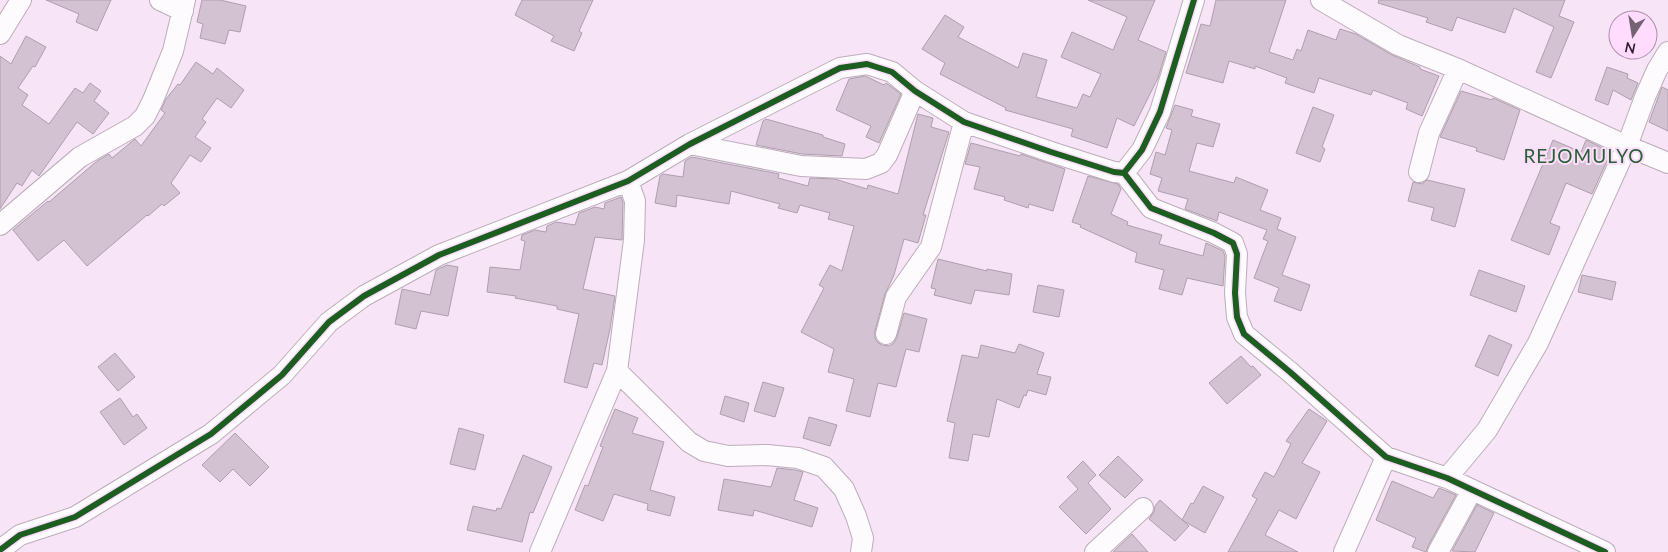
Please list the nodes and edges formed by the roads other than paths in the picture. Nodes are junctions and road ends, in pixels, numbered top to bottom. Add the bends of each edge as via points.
1 (21, 0) edge
2 (160, 0) edge
3 (1194, 0) edge
4 (1321, 0) edge
5 (184, 5) edge
6 (0, 34) edge
7 (1668, 52) edge
8 (1458, 69) junction
9 (915, 91) junction
10 (964, 122) junction
11 (690, 144) junction
12 (1627, 146) junction
13 (1668, 162) edge
14 (1124, 172) junction
15 (1419, 172) dead end
16 (628, 181) junction
17 (0, 225) edge
18 (886, 334) dead end
19 (617, 371) junction
20 (1386, 457) junction
21 (1448, 478) junction
22 (1472, 490) junction
23 (1143, 508) dead end
24 (0, 550) edge
25 (540, 552) edge
26 (861, 552) edge
27 (1095, 552) edge
28 (1344, 552) edge
29 (1438, 552) edge
30 (1605, 552) edge

1 - 6 street
2 - 5 street
3 - 14 street via 1160,112 1142,150
4 - 8 street via 1398,45
5 - 17 street via 173,51 145,116 135,126 80,158
7 - 12 street via 1645,97
8 - 12 street
8 - 15 street via 1429,133
9 - 10 street
9 - 11 street via 892,72 868,64 840,68
9 - 11 street via 887,155 881,164 866,169 802,166
10 - 14 street via 1114,172
10 - 18 street via 931,247 896,297
11 - 16 street
12 - 13 street
12 - 21 street via 1538,343 1487,430
14 - 20 street via 1151,208 1233,243 1237,254 1237,317 1244,334
16 - 19 street via 635,201 634,240
16 - 24 street via 439,256 364,296 329,322 282,375 211,434 75,517 20,535
19 - 25 street
19 - 26 street via 689,442 704,451 728,456 798,458 824,468 844,490 856,516 862,538
20 - 21 street
20 - 28 street
21 - 22 street
22 - 29 street
22 - 30 street
23 - 27 street

